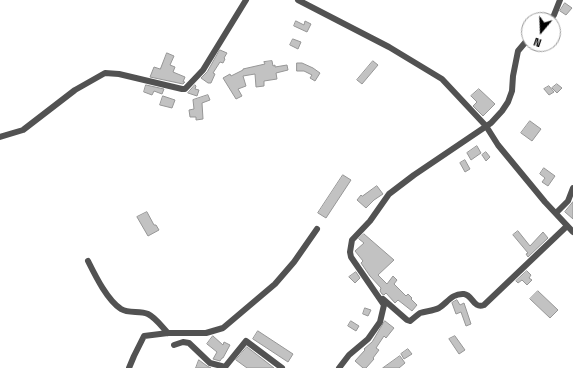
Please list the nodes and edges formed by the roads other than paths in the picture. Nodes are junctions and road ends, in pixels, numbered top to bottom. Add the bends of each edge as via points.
1 (246, 0) edge
2 (298, 0) edge
3 (560, 0) edge
4 (556, 12) edge
5 (521, 47) edge
6 (486, 126) junction
7 (0, 137) edge
8 (573, 188) edge
9 (556, 213) junction
10 (568, 226) junction
11 (317, 229) dead end
12 (573, 232) edge
13 (88, 261) dead end
14 (377, 294) junction
15 (168, 334) junction
16 (174, 346) dead end
17 (230, 366) edge
18 (129, 368) edge
19 (282, 368) edge
20 (339, 368) edge

1 - 7 street via 203,70 185,89 105,73 75,90 23,130
2 - 6 street via 389,47 442,80
3 - 4 street
5 - 6 street via 518,51 508,102
6 - 9 street via 498,145
6 - 14 street via 389,194 370,221 352,240 351,257
8 - 9 street via 568,201
9 - 10 street
10 - 12 street
10 - 14 street via 482,306 475,305 467,295 462,294 451,298 437,309 419,314 408,321
11 - 15 street via 275,284 223,328 206,333
13 - 15 street via 99,284 119,307 127,312 147,314
14 - 20 street via 384,305 380,322 368,339
15 - 18 street via 144,336
16 - 17 street via 183,342 189,343 207,361 223,367
17 - 19 street via 246,342

